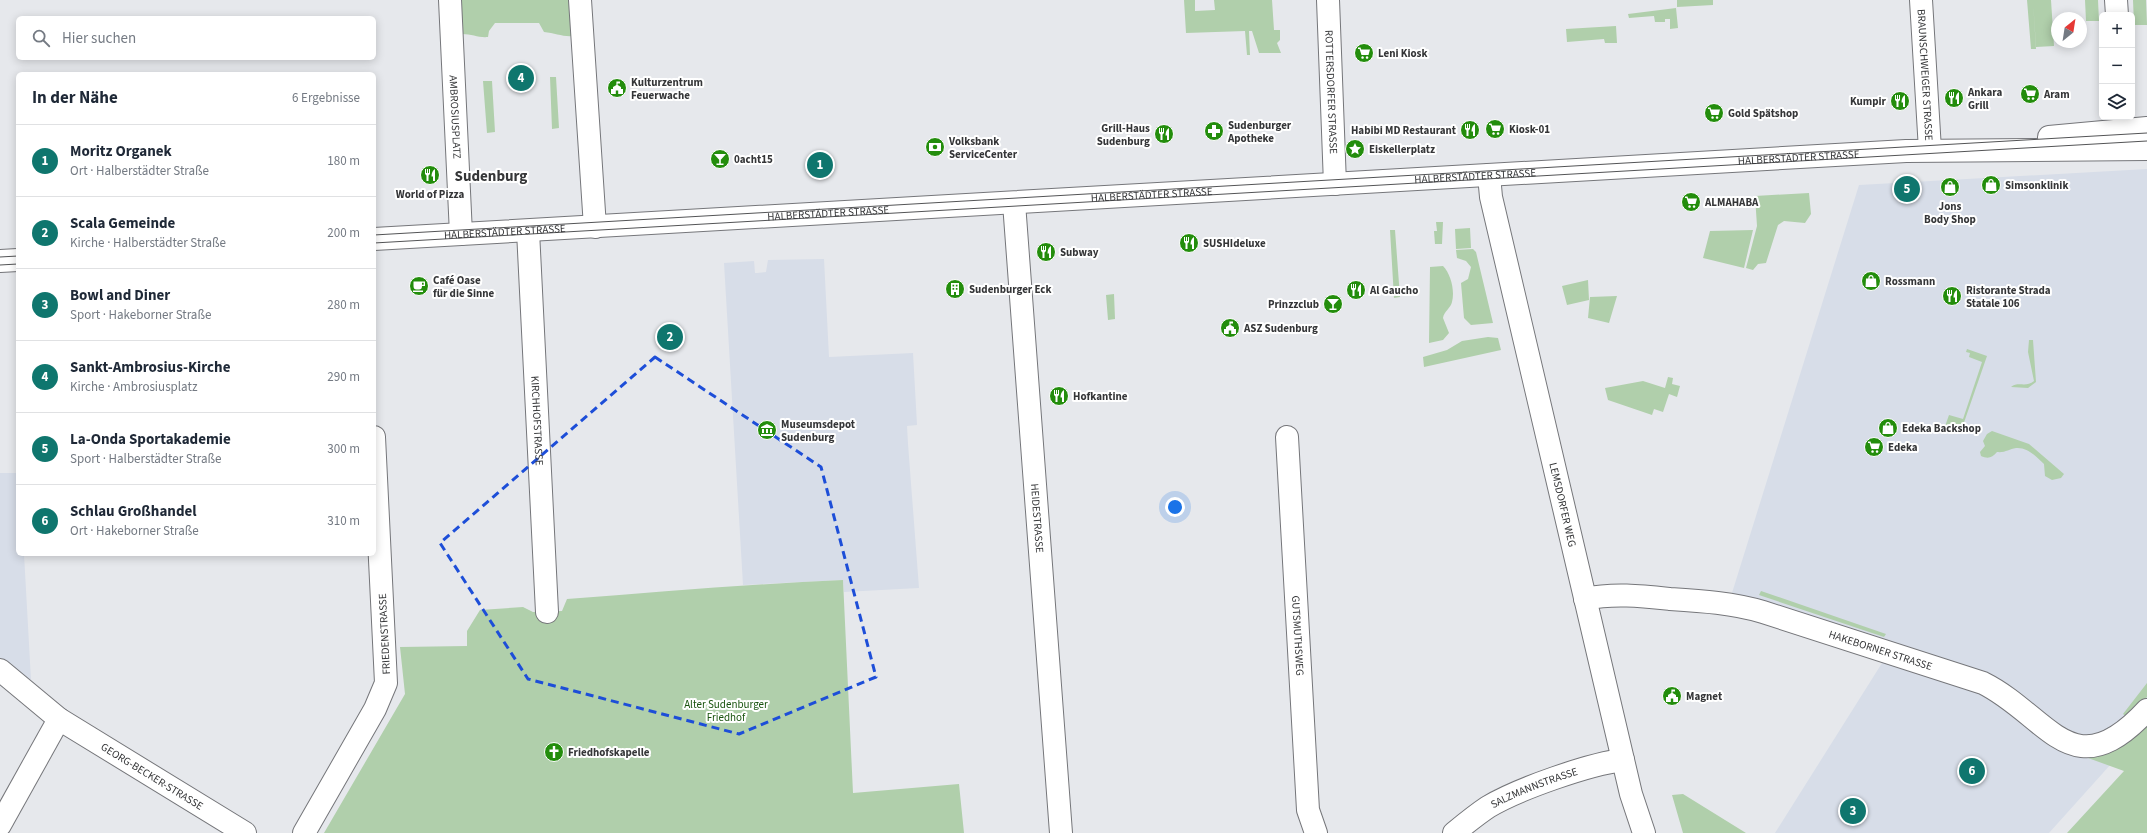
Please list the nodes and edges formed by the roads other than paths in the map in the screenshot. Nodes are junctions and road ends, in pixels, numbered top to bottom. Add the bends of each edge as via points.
1 (450, 0) edge
2 (580, 0) edge
3 (1328, 0) edge
4 (1921, 0) edge
5 (2116, 0) edge
6 (2117, 12) edge
7 (2122, 123) edge
8 (2147, 128) edge
9 (2139, 149) edge
10 (1930, 150) junction
11 (1489, 175) junction
12 (1335, 184) junction
13 (1014, 203) junction
14 (595, 227) junction
15 (528, 231) junction
16 (461, 234) junction
17 (376, 239) edge
18 (16, 260) edge
19 (0, 261) edge
20 (1287, 437) dead end
21 (376, 478) edge
22 (1585, 599) junction
23 (548, 612) dead end
24 (0, 670) edge
25 (2147, 710) edge
26 (59, 719) junction
27 (1623, 760) junction
28 (0, 825) edge
29 (245, 833) edge
30 (304, 833) edge
31 (1061, 833) edge
32 (1316, 833) edge
33 (1454, 833) edge
34 (1644, 833) edge

1 - 16 street, AMBROSIUSPLATZ
2 - 14 street
3 - 12 street, ROTTERSDORFER STRASSE
4 - 10 street, BRAUNSCHWEIGER STRASSE
5 - 6 street
7 - 8 street, HALBERSTÄDTER STRASSE
7 - 9 street, HALBERSTÄDTER STRASSE
7 - 10 street, HALBERSTÄDTER STRASSE
9 - 10 street, HALBERSTÄDTER STRASSE
10 - 11 street, HALBERSTÄDTER STRASSE
11 - 12 street, HALBERSTÄDTER STRASSE
11 - 22 street, LEMSDORFER WEG via 1491,197
12 - 13 street, HALBERSTÄDTER STRASSE
13 - 14 street, HALBERSTÄDTER STRASSE
13 - 31 street, HEIDESTRASSE
14 - 15 street, HALBERSTÄDTER STRASSE
15 - 16 street, HALBERSTÄDTER STRASSE
15 - 23 street, KIRCHHOFSTRASSE
16 - 17 street, HALBERSTÄDTER STRASSE
18 - 19 street
20 - 32 street, GUTSMUTHSWEG via 1308,810
21 - 30 street, FRIEDENSTRASSE via 386,682 375,709
22 - 25 street, HAKEBORNER STRASSE via 1614,594 1740,606 1764,612 1983,683 2053,735 2081,746 2097,745 2117,738
22 - 27 street, LEMSDORFER WEG
24 - 26 street, GEORG-BECKER-STRASSE
26 - 28 street
26 - 29 street, GEORG-BECKER-STRASSE
27 - 33 street, SALZMANNSTRASSE via 1599,764 1502,800
27 - 34 street, LEMSDORFER WEG

